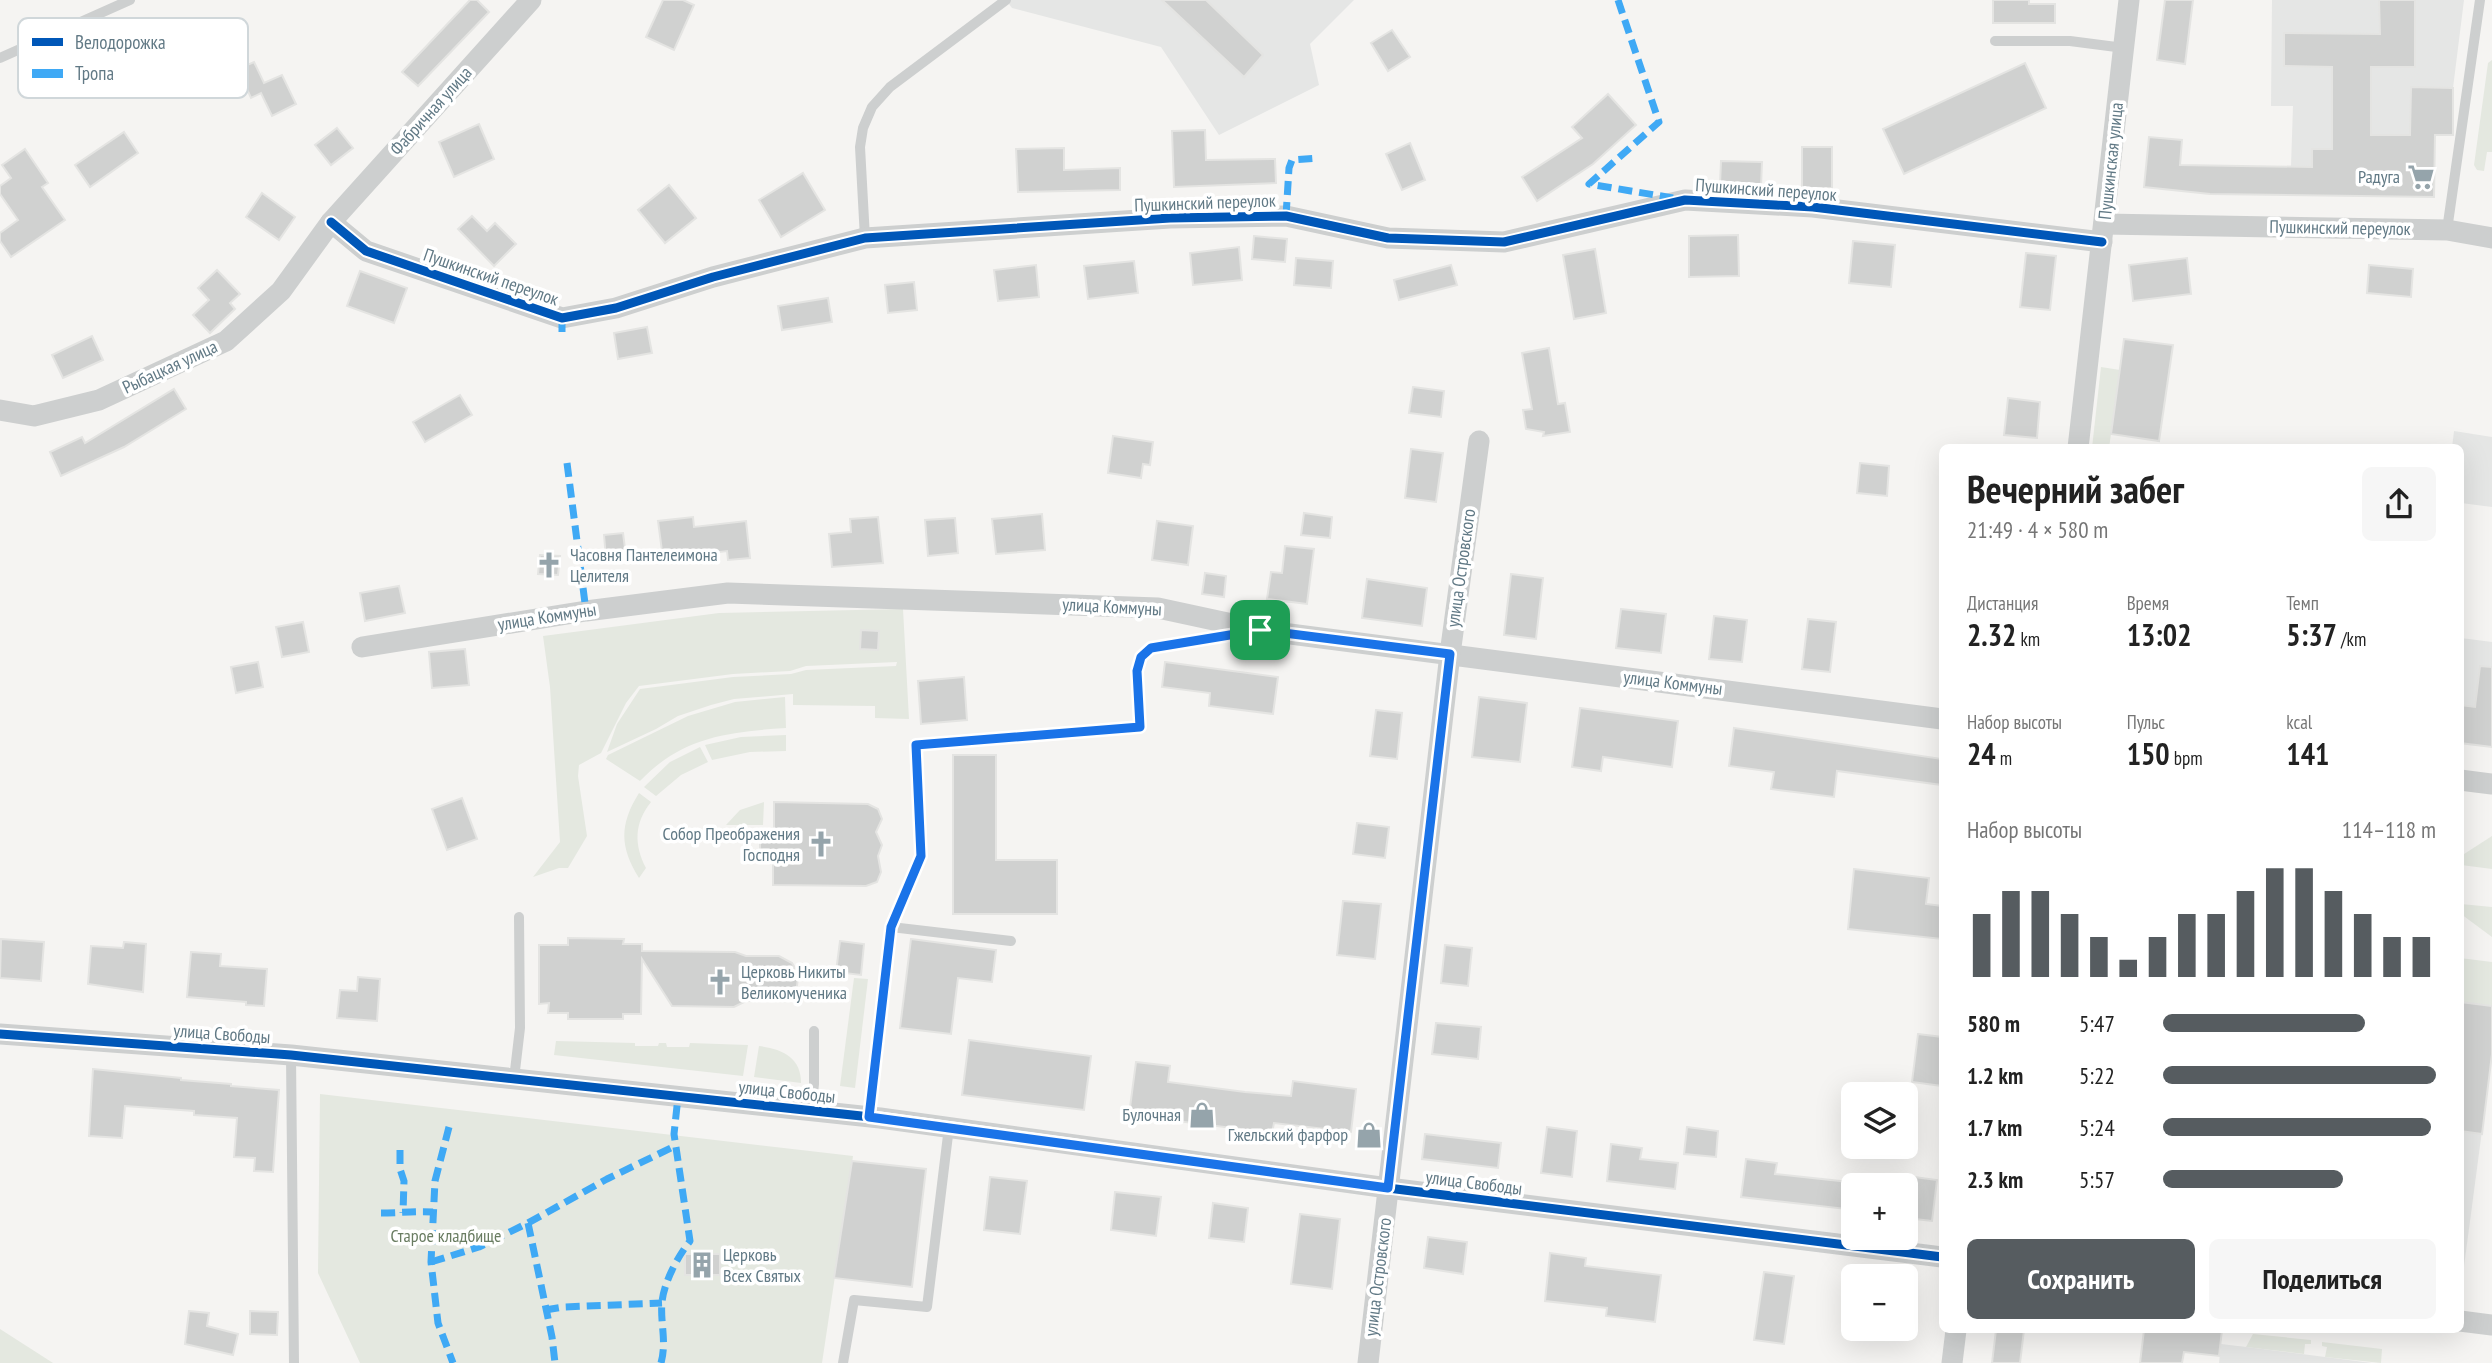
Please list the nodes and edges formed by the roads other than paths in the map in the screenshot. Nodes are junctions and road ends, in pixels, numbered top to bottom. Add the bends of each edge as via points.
1 (130, 0) edge
2 (531, 0) edge
3 (1006, 0) edge
4 (2129, 0) edge
5 (2480, 0) edge
6 (90, 18) edge
7 (1995, 41) dead end
8 (2124, 48) junction
9 (18, 50) edge
10 (0, 58) edge
11 (331, 222) junction
12 (2447, 230) junction
13 (2103, 233) junction
14 (865, 238) junction
15 (2492, 238) edge
16 (0, 410) edge
17 (1479, 441) dead end
18 (2078, 444) edge
19 (1260, 630) junction
20 (362, 646) dead end
21 (1450, 654) junction
22 (1939, 719) edge
23 (2464, 780) edge
24 (2492, 784) edge
25 (519, 917) dead end
26 (891, 927) junction
27 (1011, 941) dead end
28 (814, 1031) dead end
29 (0, 1034) edge
30 (291, 1055) junction
31 (514, 1079) junction
32 (811, 1111) junction
33 (869, 1117) junction
34 (949, 1127) junction
35 (1388, 1188) junction
36 (1939, 1257) edge
37 (2464, 1322) edge
38 (2492, 1325) edge
39 (1956, 1333) edge
40 (294, 1363) edge
41 (843, 1363) edge
42 (1368, 1363) edge
43 (1952, 1363) edge

1 - 6 lane
2 - 11 street, Фабричная улица
3 - 14 lane via 890,87 873,107 860,148
4 - 8 street, Пушкинская улица
5 - 12 lane
7 - 8 lane via 2070,41
8 - 13 street, Пушкинская улица
9 - 10 lane
11 - 14 street, Пушкинский переулок via 366,251 562,318 616,308 713,277
11 - 16 street, Рыбацкая улица via 281,291 226,341 99,400 34,416
12 - 13 street, Пушкинский переулок
12 - 15 street, Пушкинский переулок
13 - 14 street, Пушкинский переулок via 1685,200 1504,242 1388,238 1286,216 1170,218
13 - 18 street, Пушкинская улица
17 - 21 street, улица Островского
19 - 20 street, улица Коммуны via 1158,608 727,593
19 - 21 street, улица Коммуны
19 - 26 lane via 1151,648 1141,657 1137,671 1140,727 916,745 921,856
21 - 22 street, улица Коммуны
21 - 35 street, улица Островского
23 - 24 street
25 - 31 lane via 520,1028
26 - 27 lane
26 - 33 lane
28 - 32 lane
29 - 30 street, улица Свободы
30 - 31 street, улица Свободы
30 - 40 lane
31 - 32 street, улица Свободы
32 - 33 street, улица Свободы
33 - 34 street, улица Свободы
34 - 35 street, улица Свободы
34 - 41 lane via 928,1307 854,1300
35 - 36 street, улица Свободы
35 - 42 street, улица Островского
37 - 38 street
39 - 43 street

